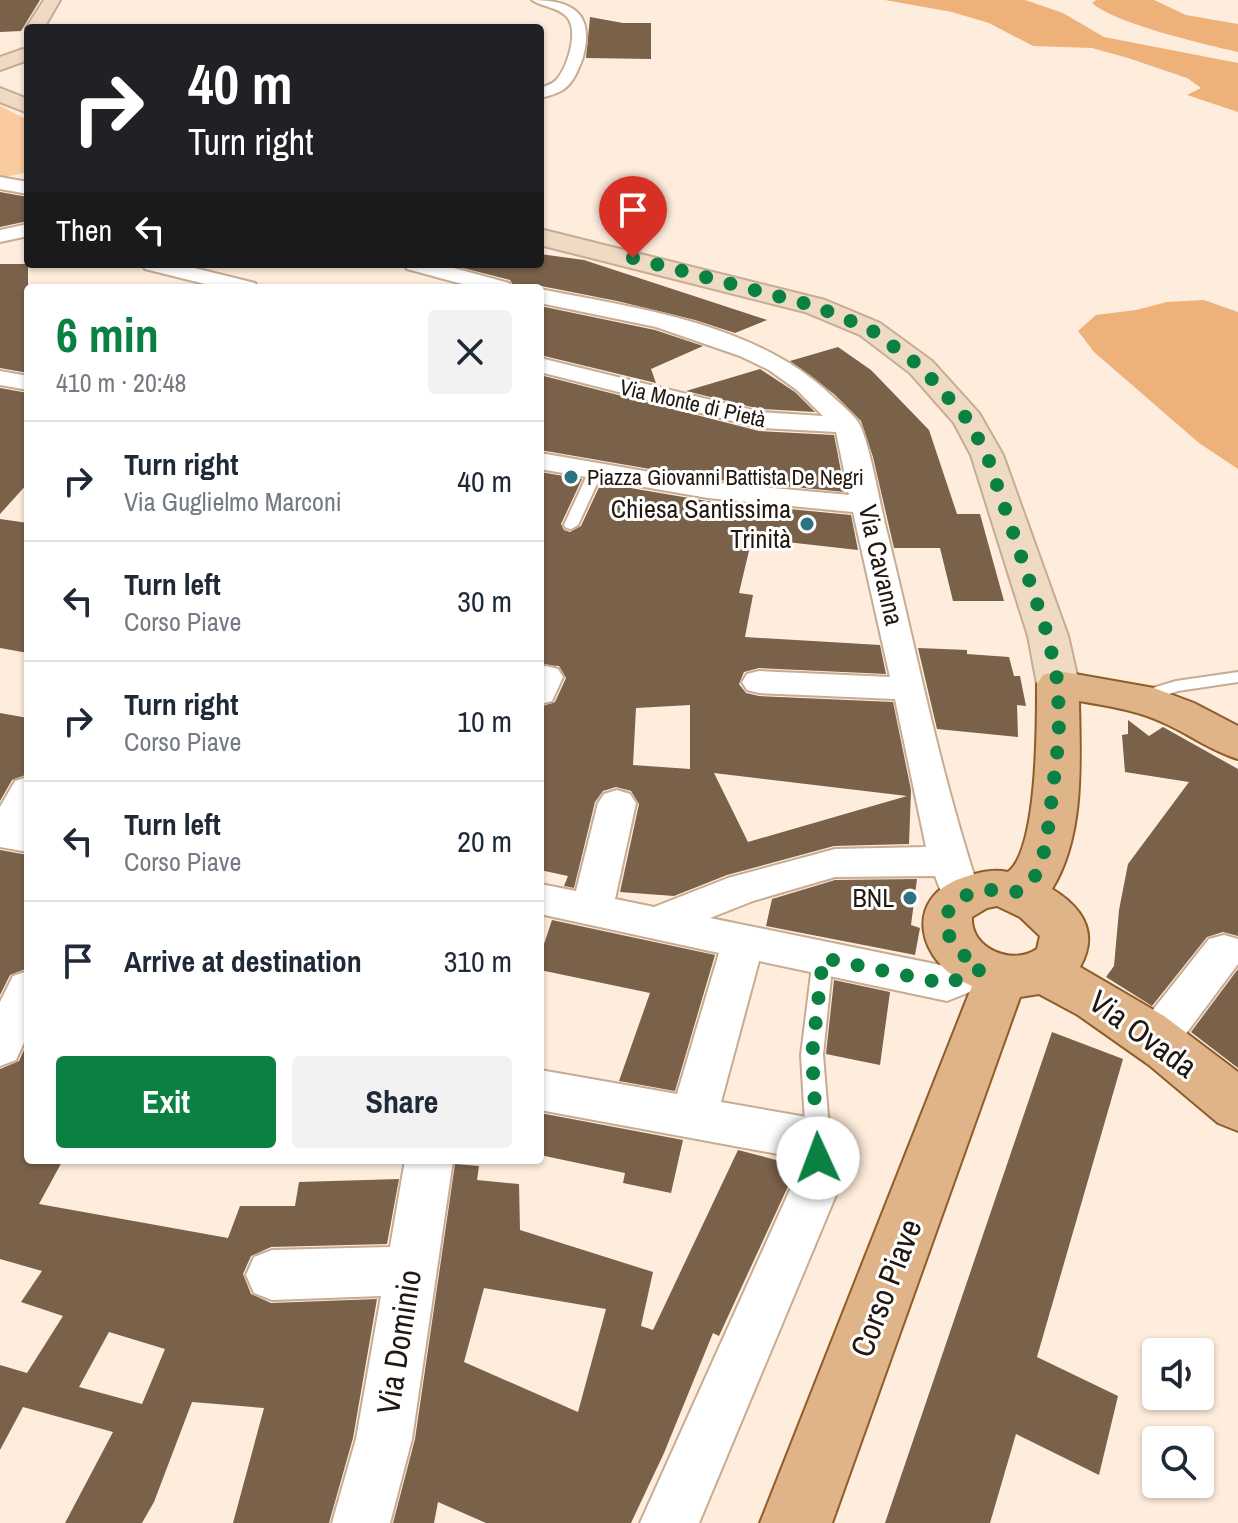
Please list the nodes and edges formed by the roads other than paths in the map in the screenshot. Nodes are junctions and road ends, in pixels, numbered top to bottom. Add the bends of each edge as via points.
1 (52, 0) edge
2 (539, 0) edge
3 (37, 24) edge
4 (544, 91) edge
5 (0, 94) edge
6 (24, 105) edge
7 (0, 183) edge
8 (24, 187) edge
9 (24, 231) edge
10 (0, 236) edge
11 (544, 238) edge
12 (169, 268) edge
13 (429, 268) edge
14 (231, 284) edge
15 (487, 284) edge
16 (544, 297) edge
17 (544, 366) edge
18 (0, 378) edge
19 (24, 382) edge
20 (847, 425) junction
21 (544, 462) edge
22 (596, 471) junction
23 (868, 505) junction
24 (571, 525) dead end
25 (1238, 677) edge
26 (759, 682) dead end
27 (1058, 684) junction
28 (908, 689) junction
29 (1139, 698) junction
30 (1238, 744) edge
31 (0, 781) edge
32 (24, 787) edge
33 (24, 796) edge
34 (617, 803) dead end
35 (24, 837) edge
36 (954, 878) junction
37 (1018, 892) junction
38 (544, 900) edge
39 (592, 910) junction
40 (654, 924) junction
41 (743, 943) junction
42 (1224, 951) dead end
43 (823, 958) junction
44 (993, 975) junction
45 (16, 999) edge
46 (1157, 1038) junction
47 (0, 1047) edge
48 (544, 1091) edge
49 (1238, 1106) edge
50 (693, 1118) junction
51 (818, 1140) junction
52 (428, 1164) edge
53 (410, 1271) junction
54 (272, 1275) dead end
55 (361, 1523) edge
56 (669, 1523) edge
57 (796, 1523) edge

1 - 3 main road
2 - 4 street via 574,17 580,35 567,76 561,85
5 - 6 main road
7 - 8 street
9 - 10 street
11 - 27 main road via 815,306 870,329 921,367 968,420 987,455 1048,636
12 - 14 street
13 - 15 street
16 - 20 street via 662,321 748,351 806,385
17 - 20 street, Via Monte di Pietà via 748,417
18 - 19 street
20 - 23 street, Via Cavanna
21 - 22 street
22 - 23 street via 708,490
22 - 24 lane
23 - 28 street, Via Cavanna
25 - 29 lane via 1176,686
26 - 28 street
27 - 29 main road
27 - 37 main road via 1059,737 1046,846 1036,875
28 - 36 street, Via Cavanna
29 - 30 main road
31 - 32 street
33 - 35 street via 4,834
34 - 39 street
36 - 37 main road, Corso Piave via 978,889
36 - 40 street via 835,863 742,889
36 - 44 main road via 947,932 954,946
37 - 44 main road, Corso Piave via 1049,910 1059,923 1062,951 1055,963
38 - 39 street
39 - 40 street
40 - 41 street
41 - 43 street
41 - 50 street
42 - 46 street
43 - 44 street
43 - 51 lane via 812,1055
44 - 46 main road, Via Ovada via 1090,993
44 - 57 main road, Corso Piave via 974,1052
45 - 47 street
46 - 49 main road, Via Ovada
48 - 50 street
50 - 51 street
51 - 56 street via 817,1183
52 - 53 street, Via Dominio
53 - 54 street
53 - 55 street, Via Dominio via 384,1439

